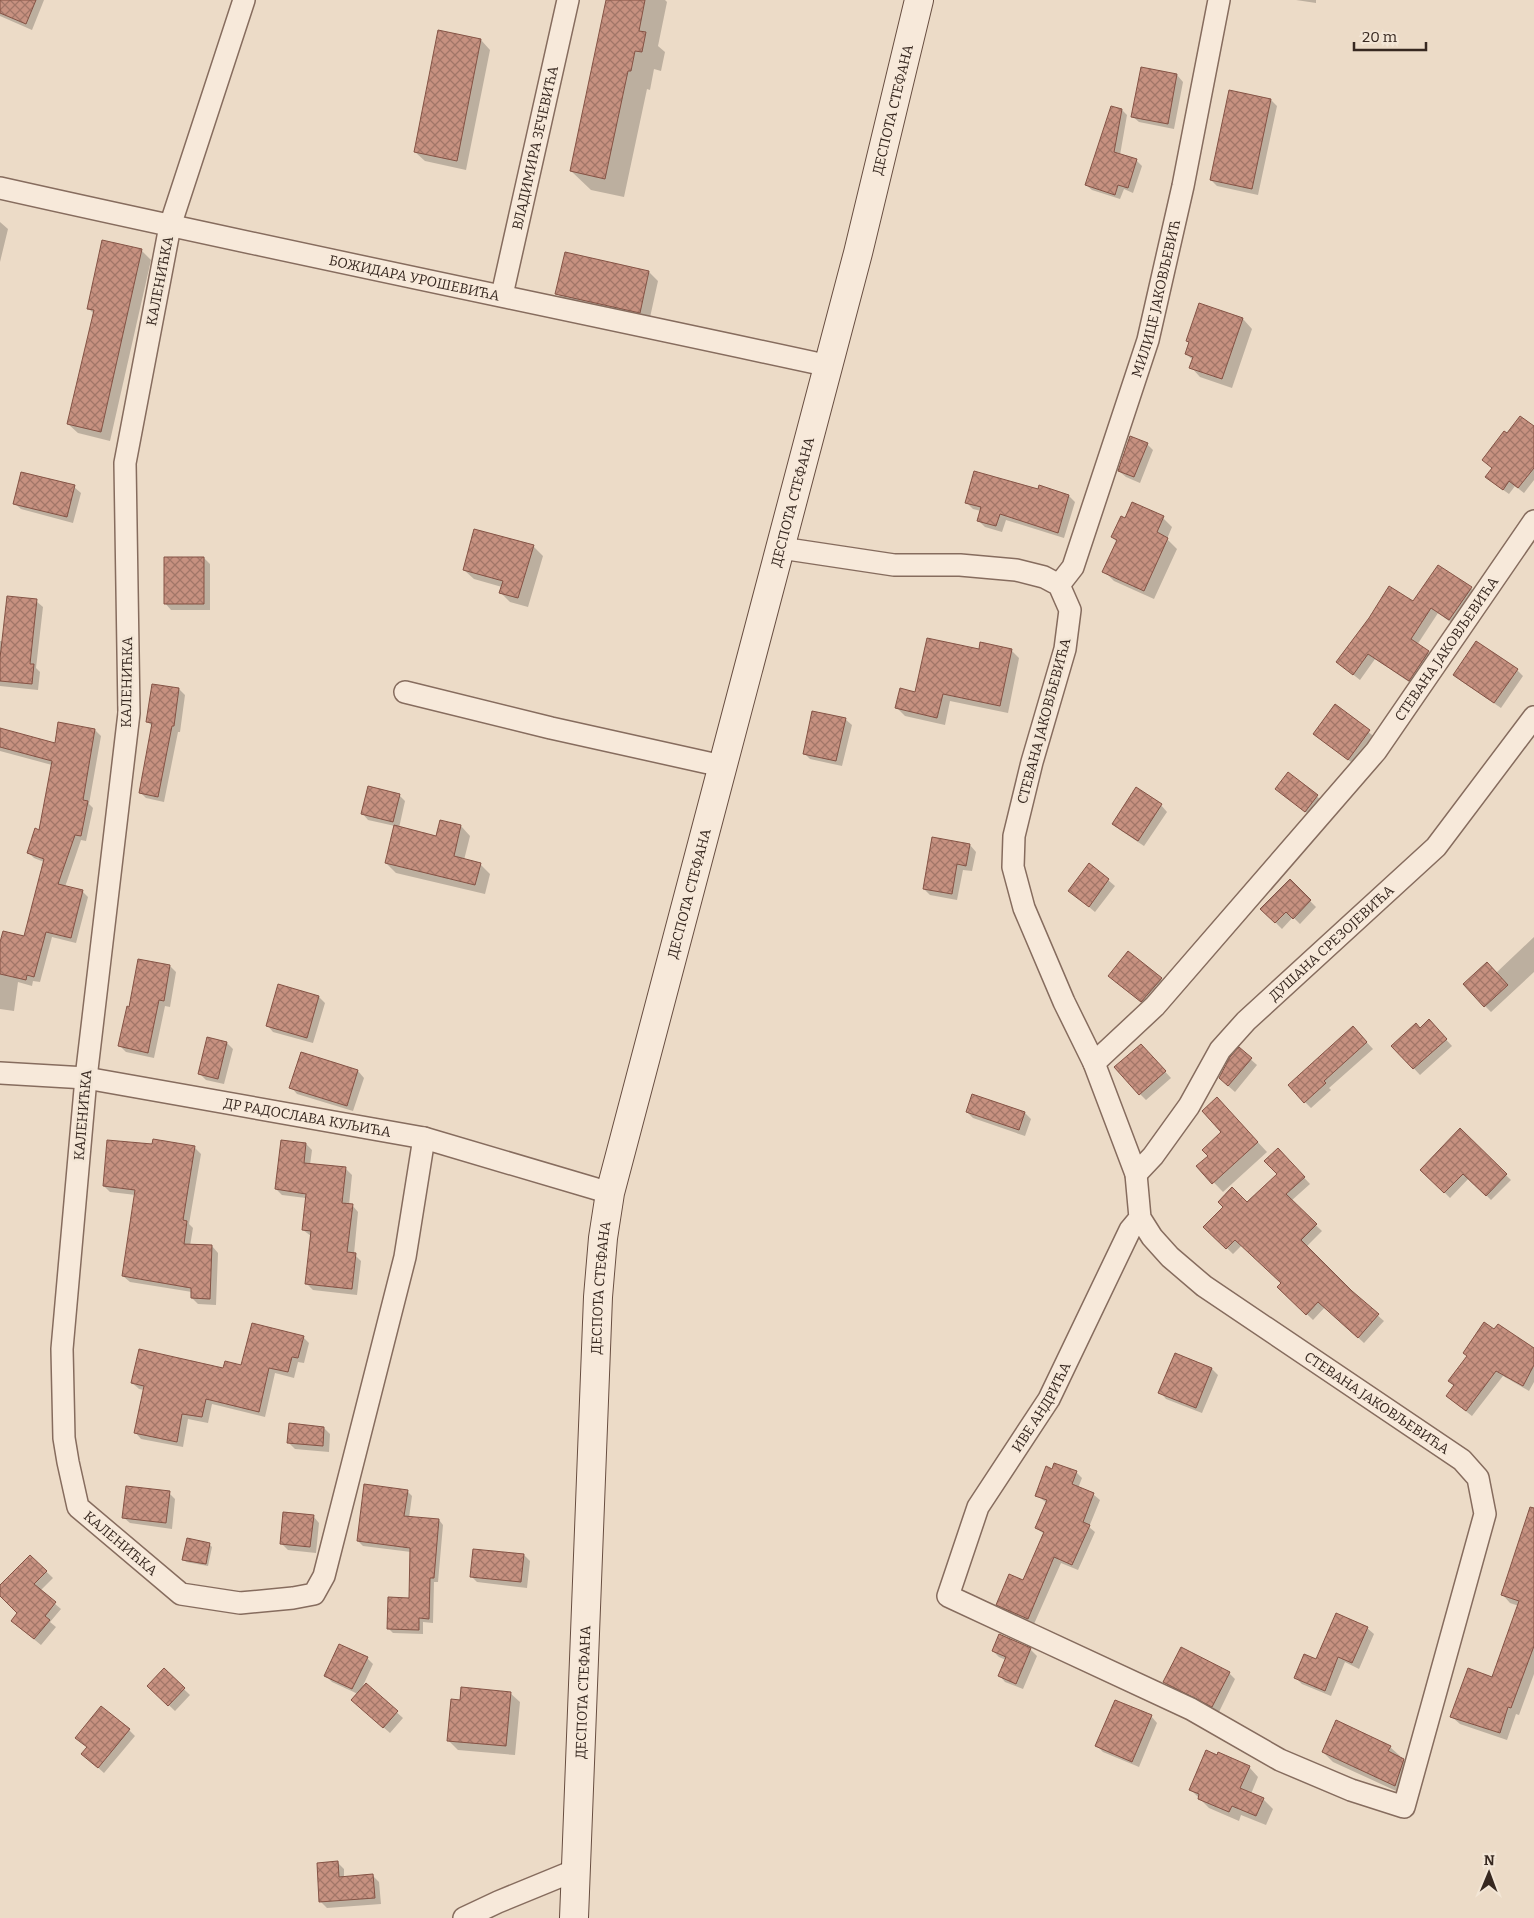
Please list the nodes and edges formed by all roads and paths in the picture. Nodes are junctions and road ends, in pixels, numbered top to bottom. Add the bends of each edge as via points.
1 (244, 0) edge
2 (568, 0) edge
3 (918, 0) edge
4 (1219, 0) edge
5 (0, 188) edge
6 (170, 226) junction
7 (502, 295) junction
8 (828, 366) junction
9 (1534, 521) edge
10 (781, 548) junction
11 (1059, 585) junction
12 (405, 692) dead end
13 (1534, 717) edge
14 (722, 766) junction
15 (1094, 1064) junction
16 (0, 1073) edge
17 (86, 1078) junction
18 (424, 1138) junction
19 (1136, 1174) junction
20 (610, 1193) junction
21 (1140, 1218) junction
22 (1404, 1807) joint
23 (576, 1870) junction
24 (464, 1918) edge
25 (574, 1918) edge

1 - 6 street, КАЛЕНИЋКА
2 - 7 street, ВЛАДИМИРА ЗЕЧЕВИЋА
3 - 8 main road, ДЕСПОТА СТЕФАНА via 884,150
4 - 11 street, МИЛИЦЕ ЈАКОВЉЕВИЋ via 1183,186 1148,340 1073,567
5 - 6 street, БОЖИДАРА УРОШЕВИЋА
6 - 7 street, БОЖИДАРА УРОШЕВИЋА
6 - 17 street, КАЛЕНИЋКА via 124,463 129,713
7 - 8 street, БОЖИДАРА УРОШЕВИЋА
8 - 10 main road, ДЕСПОТА СТЕФАНА
9 - 15 street, СТЕВАНА ЈАКОВЉЕВИЋА via 1376,752 1155,1006
10 - 11 street via 894,565 960,565 1016,570 1044,577
10 - 14 main road, ДЕСПОТА СТЕФАНА
11 - 15 street, СТЕВАНА ЈАКОВЉЕВИЋА via 1070,610 1065,650 1014,836 1013,867 1024,908
12 - 14 street
13 - 19 street, ДУШАНА СРЕЗОЈЕВИЋА via 1436,847 1246,1021 1220,1050 1189,1106
14 - 20 main road, ДЕСПОТА СТЕФАНА
15 - 19 street, СТЕВАНА ЈАКОВЉЕВИЋА
16 - 17 street, ДР РАДОСЛАВА КУЉИЋА
17 - 18 street, ДР РАДОСЛАВА КУЉИЋА
17 - 18 street, КАЛЕНИЋКА via 62,1349 64,1438 68,1462 78,1508 182,1594 240,1603 293,1598 314,1594 324,1576 405,1257
18 - 20 street, ДР РАДОСЛАВА КУЉИЋА
19 - 21 street, СТЕВАНА ЈАКОВЉЕВИЋА
20 - 23 main road, ДЕСПОТА СТЕФАНА via 598,1297
21 - 22 street, СТЕВАНА ЈАКОВЉЕВИЋА via 1170,1258 1204,1286 1462,1460 1478,1478 1485,1514
21 - 22 street, ИВЕ АНДРИЋА via 1130,1230 1049,1398 978,1507 948,1596 1191,1709 1280,1760 1351,1790
23 - 24 street
23 - 25 main road, ДЕСПОТА СТЕФАНА

